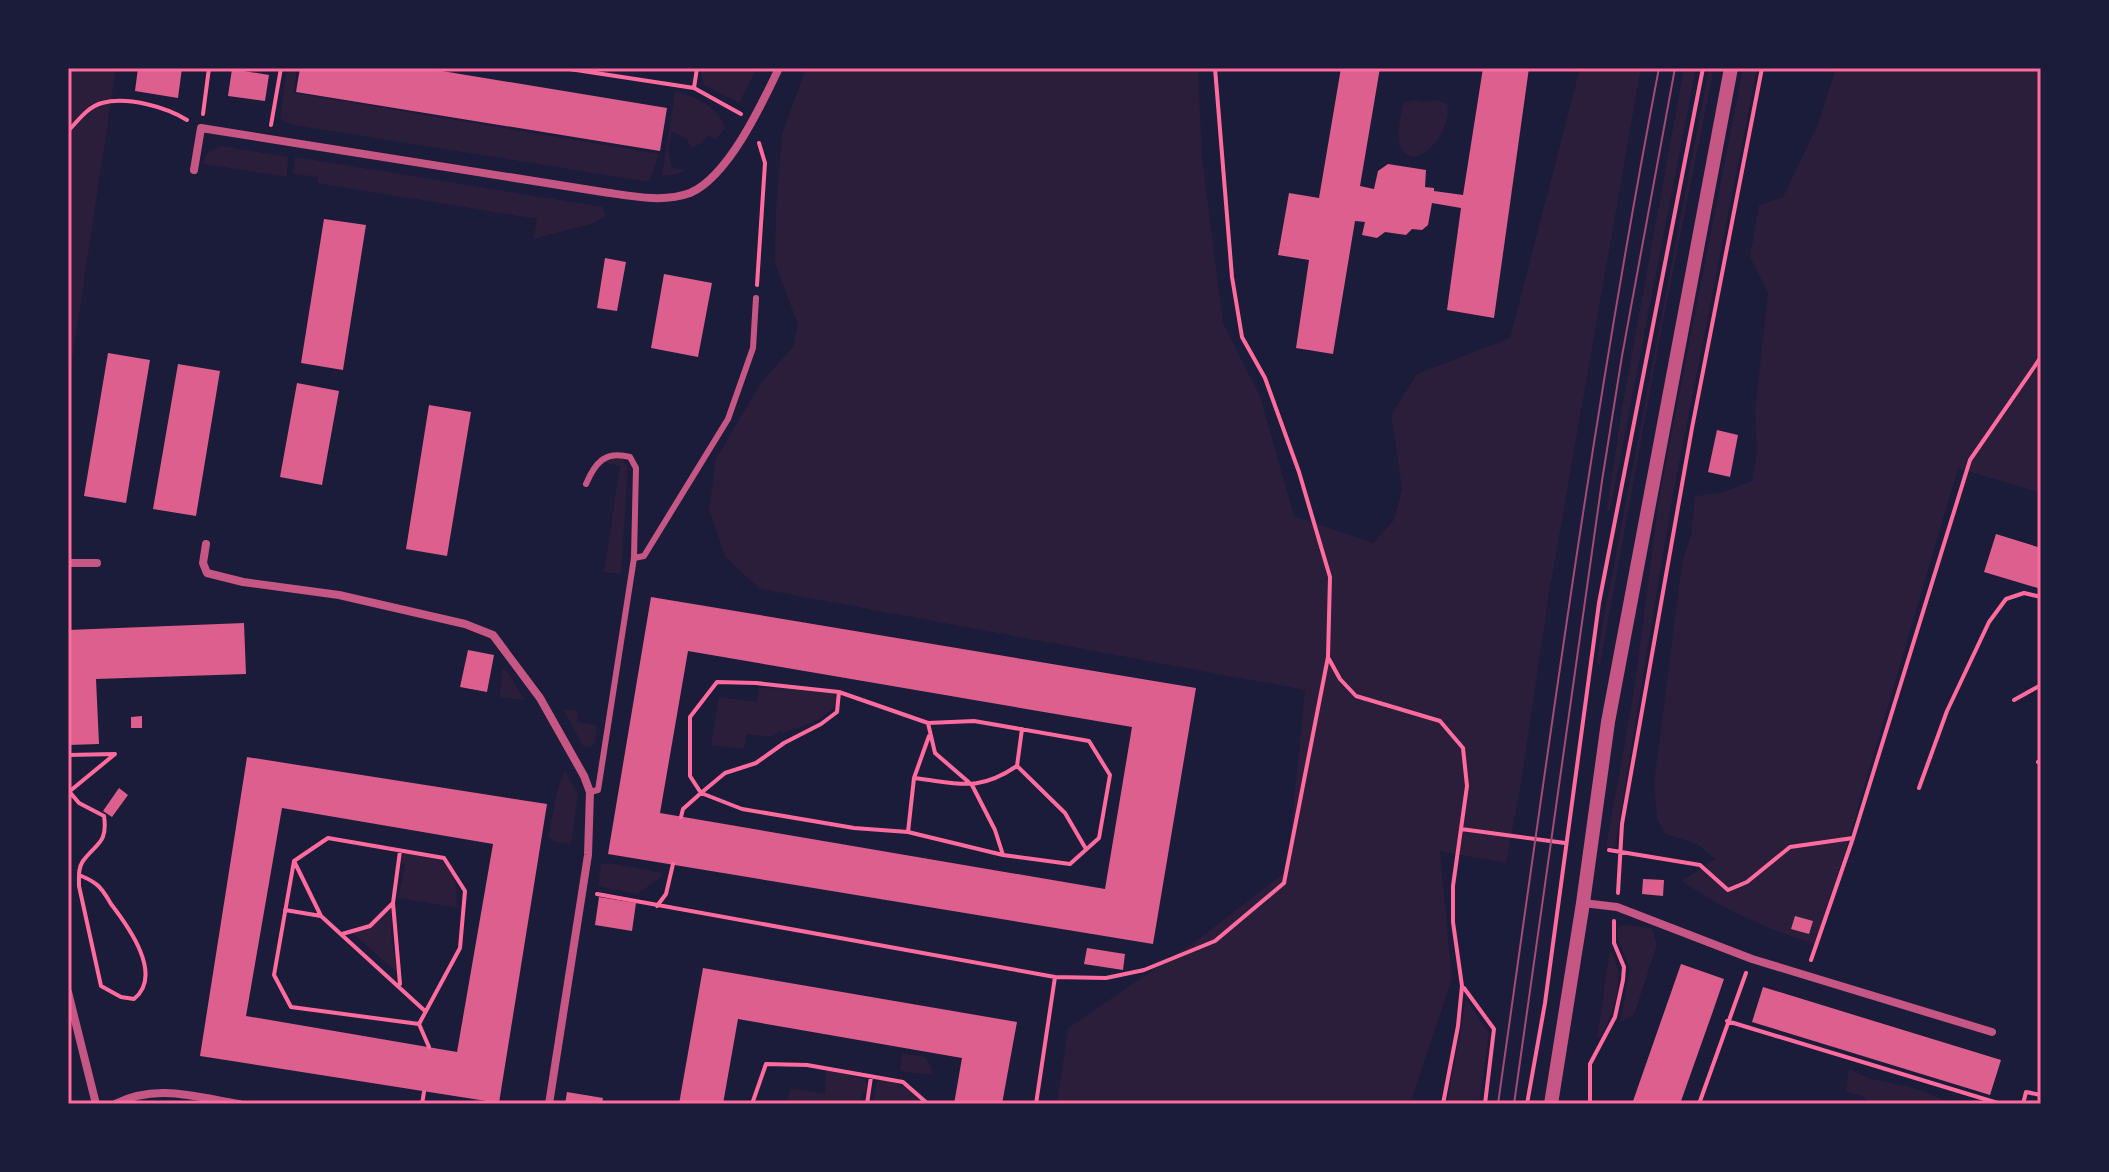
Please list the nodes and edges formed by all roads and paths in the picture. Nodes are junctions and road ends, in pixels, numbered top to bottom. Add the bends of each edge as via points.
1 (209, 68) edge
2 (281, 68) edge
3 (563, 68) edge
4 (697, 68) edge
5 (779, 68) edge
6 (1215, 68) edge
7 (1703, 68) edge
8 (1731, 68) edge
9 (1762, 68) edge
10 (694, 88) junction
11 (751, 119) junction
12 (201, 128) junction
13 (68, 131) edge
14 (269, 139) junction
15 (194, 170) dead end
16 (756, 298) joint
17 (2041, 357) edge
18 (586, 484) dead end
19 (206, 544) dead end
20 (634, 558) junction
21 (68, 563) edge
22 (97, 563) dead end
23 (2041, 597) edge
24 (1328, 657) junction
25 (2041, 685) edge
26 (839, 692) junction
27 (2014, 700) dead end
28 (928, 723) junction
29 (1022, 729) junction
30 (930, 733) junction
31 (68, 755) edge
32 (1017, 766) junction
33 (914, 778) junction
34 (972, 785) junction
35 (1919, 788) dead end
36 (69, 790) edge
37 (590, 792) junction
38 (701, 793) junction
39 (681, 817) dead end
40 (1461, 829) junction
41 (908, 832) junction
42 (1523, 837) dead end
43 (1853, 838) junction
44 (1087, 849) junction
45 (400, 851) junction
46 (1003, 855) junction
47 (294, 861) junction
48 (1687, 862) dead end
49 (673, 864) dead end
50 (79, 875) junction
51 (582, 891) junction
52 (393, 903) junction
53 (1583, 903) junction
54 (657, 906) junction
55 (1617, 907) junction
56 (285, 910) junction
57 (321, 916) junction
58 (342, 935) junction
59 (1752, 959) junction
60 (1805, 976) junction
61 (1055, 977) junction
62 (1462, 986) junction
63 (400, 987) junction
64 (68, 992) edge
65 (425, 1011) junction
66 (1727, 1021) junction
67 (419, 1024) junction
68 (1992, 1032) dead end
69 (429, 1047) dead end
70 (871, 1077) junction
71 (424, 1092) dead end
72 (2041, 1095) edge
73 (1997, 1103) edge
74 (96, 1104) edge
75 (115, 1104) edge
76 (239, 1104) edge
77 (422, 1104) edge
78 (549, 1104) edge
79 (752, 1104) edge
80 (867, 1104) edge
81 (928, 1104) edge
82 (1036, 1104) edge
83 (1443, 1104) edge
84 (1485, 1104) edge
85 (1527, 1104) edge
86 (1551, 1104) edge
87 (1590, 1104) edge
88 (1699, 1104) edge
89 (2023, 1104) edge

1 - 12 path
2 - 14 path
3 - 10 path
4 - 10 path
5 - 11 street
6 - 24 path via 1242,337 1265,378 1330,577
7 - 85 path via 1599,603
8 - 53 street via 1608,722
9 - 55 path via 1622,824
10 - 11 path
11 - 14 street via 730,158 713,176 691,192 668,198
11 - 16 path via 765,163
12 - 13 path via 174,112 124,101 101,103
12 - 14 street
12 - 15 street
16 - 20 lane via 753,348 728,419 644,556
17 - 43 path via 1970,460
18 - 20 lane via 596,463 610,455 630,457 636,468
19 - 37 street via 207,573 339,595 493,635 540,698
20 - 37 lane via 598,790
21 - 22 street
23 - 35 path via 2024,593 2006,599 1989,622 1947,711
24 - 40 path via 1356,696 1440,721 1463,748 1467,786
24 - 61 path via 1284,883 1215,941 1144,970 1106,978
25 - 27 path
26 - 28 path
26 - 38 path via 837,712 821,724 756,763 725,773
26 - 38 path via 717,682 690,717 690,776
28 - 29 path via 974,721
28 - 30 path
29 - 32 path
29 - 44 path via 1089,741 1110,775 1099,838
30 - 33 path
30 - 34 path via 935,753
31 - 36 path via 115,754
32 - 34 path
32 - 44 path via 1065,813
33 - 34 path
33 - 41 path
34 - 46 path
36 - 50 path via 79,803 104,816 106,827
37 - 51 street
38 - 39 path
38 - 41 path via 742,809
40 - 42 path
40 - 62 path via 1453,922
41 - 46 path
43 - 48 path via 1790,847 1747,882 1728,890 1700,865
43 - 60 path
44 - 46 path via 1070,864
45 - 47 path via 328,838
45 - 52 path
45 - 65 path via 444,858 465,891 460,948
47 - 56 path
47 - 57 path
49 - 54 path via 666,894
50 - 50 path via 101,986 134,999 145,984 141,955 102,891
51 - 54 path
51 - 78 street
52 - 58 path via 370,926
52 - 63 path
53 - 55 street
53 - 86 street
54 - 61 path
55 - 59 street
55 - 87 path via 1614,943 1624,967 1623,980 1615,1017 1590,1064
56 - 57 path
56 - 67 path via 274,975 291,1007
57 - 58 path
58 - 63 path
59 - 60 street
59 - 66 path
60 - 68 street
61 - 82 path
62 - 83 path
62 - 84 path via 1494,1029
63 - 65 path
64 - 74 street
65 - 67 path
66 - 73 path
66 - 88 path
67 - 69 path
70 - 79 path via 807,1065 766,1064
70 - 80 path
70 - 81 path via 903,1082
71 - 77 path
72 - 89 path via 2026,1092
75 - 76 street via 163,1091

